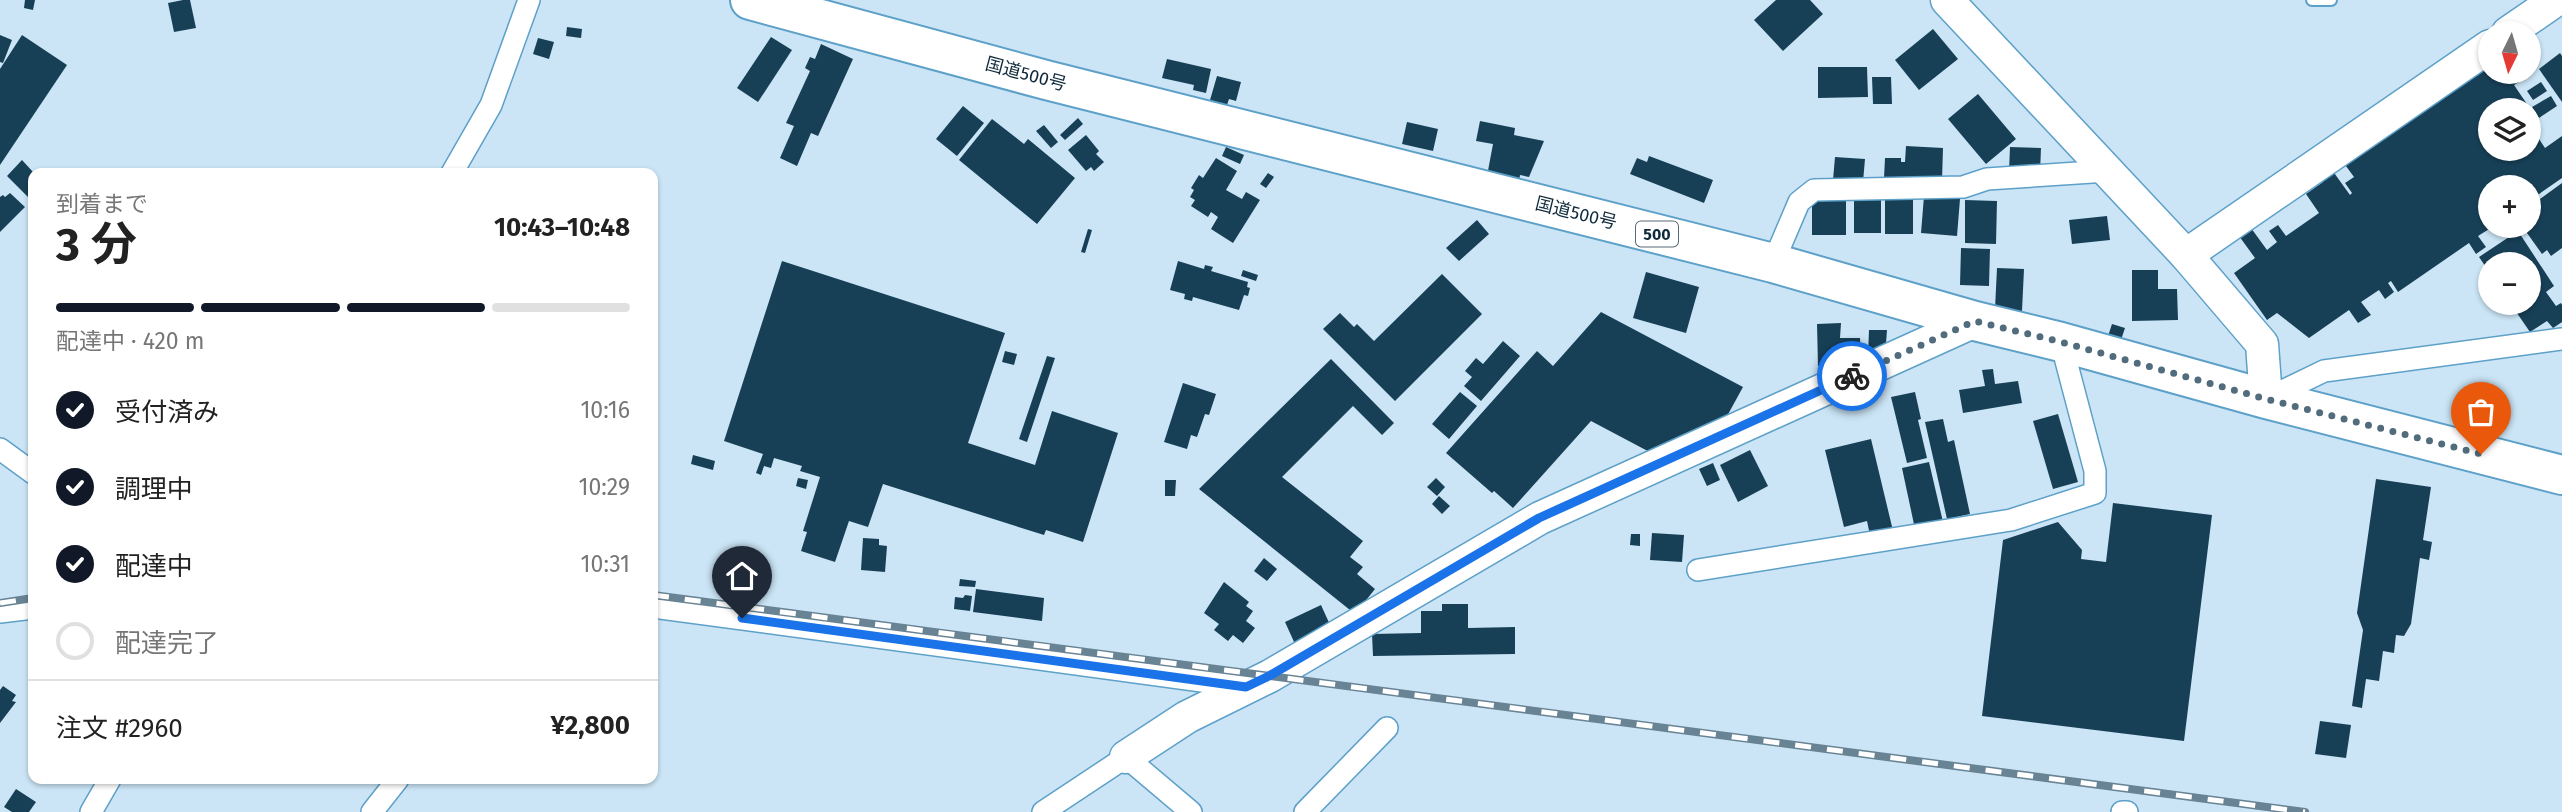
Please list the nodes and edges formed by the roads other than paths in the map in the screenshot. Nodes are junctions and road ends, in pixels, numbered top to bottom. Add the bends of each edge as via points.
1 (529, 0) edge
2 (750, 0) edge
3 (1947, 0) edge
4 (2312, 0) edge
5 (2331, 0) edge
6 (2556, 0) edge
7 (2525, 21) edge
8 (2478, 54) edge
9 (455, 168) edge
10 (2108, 172) junction
11 (2186, 255) junction
12 (1773, 263) junction
13 (1975, 321) junction
14 (2562, 339) edge
15 (2061, 342) junction
16 (2266, 399) junction
17 (0, 449) edge
18 (28, 469) edge
19 (2562, 475) edge
20 (1698, 570) dead end
21 (658, 608) edge
22 (28, 609) edge
23 (0, 612) edge
24 (1246, 687) junction
25 (1387, 729) dead end
26 (1126, 757) junction
27 (107, 784) edge
28 (394, 784) edge
29 (91, 812) edge
30 (372, 812) edge
31 (1043, 812) edge
32 (1191, 812) edge
33 (1305, 812) edge

1 - 9 street via 491,105
2 - 12 highway, 国道500号 / 500
3 - 10 street
4 - 5 lane
6 - 7 street
8 - 11 street
10 - 11 street
10 - 12 street via 1987,179 1963,187 1814,190 1799,202
11 - 16 street via 2262,344
12 - 13 highway, 国道500号 / 500
13 - 15 highway, 国道500号 / 500
13 - 24 street via 1539,518
14 - 16 street via 2324,371
15 - 16 highway, 国道500号 / 500
15 - 20 street via 2095,471 2095,493 2011,520
16 - 19 highway, 国道500号 / 500
17 - 18 street
21 - 24 street
22 - 23 street
24 - 26 street via 1187,717
25 - 33 street
26 - 31 street
26 - 32 street
27 - 29 street
28 - 30 street

